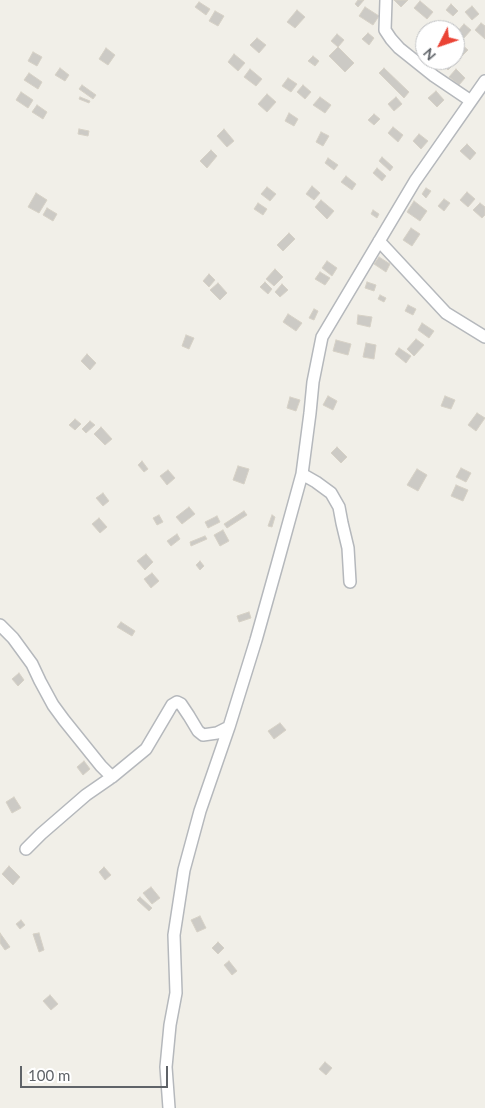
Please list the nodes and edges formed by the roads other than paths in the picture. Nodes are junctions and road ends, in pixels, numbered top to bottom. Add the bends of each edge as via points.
1 (386, 0) edge
2 (485, 81) edge
3 (471, 101) junction
4 (379, 241) junction
5 (485, 337) edge
6 (302, 474) junction
7 (350, 582) dead end
8 (0, 625) edge
9 (229, 727) junction
10 (112, 777) junction
11 (26, 849) dead end
12 (169, 1108) edge

1 - 3 street via 385,30 398,48
2 - 3 street
3 - 4 street via 415,181
4 - 5 street via 446,313
4 - 6 street via 322,337
6 - 7 street via 331,493 339,507 348,548
6 - 9 street
8 - 10 street via 28,658 64,720
9 - 10 street via 203,735 176,702 146,749
9 - 12 street via 200,811 182,880 174,935 176,993 166,1067
10 - 11 street via 86,795

